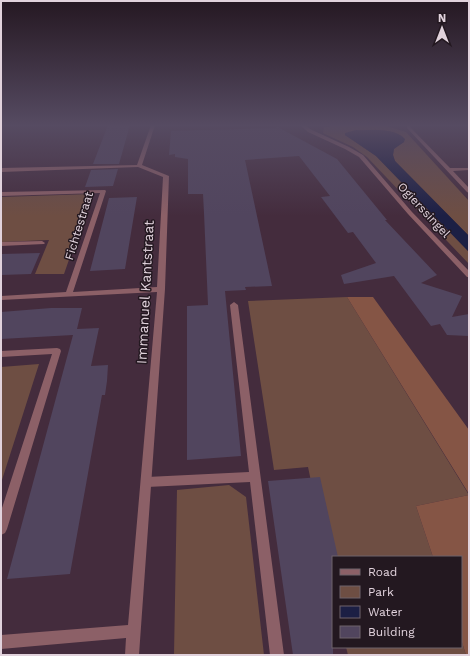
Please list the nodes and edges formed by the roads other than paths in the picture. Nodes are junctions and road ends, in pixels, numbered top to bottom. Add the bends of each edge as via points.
1 (143, 156) edge
2 (360, 156) edge
3 (436, 156) edge
4 (139, 166) junction
5 (469, 169) edge
6 (1, 170) edge
7 (449, 170) junction
8 (469, 191) edge
9 (1, 194) edge
10 (42, 243) dead end
11 (1, 244) edge
12 (469, 275) edge
13 (161, 289) junction
14 (69, 294) junction
15 (1, 298) edge
16 (234, 305) dead end
17 (1, 354) edge
18 (256, 477) junction
19 (146, 482) junction
20 (1, 529) edge
21 (133, 631) junction
22 (1, 642) edge
23 (132, 655) edge
24 (277, 655) edge

1 - 4 street
2 - 12 street, Ogierssingel
3 - 7 street
4 - 6 street
4 - 13 street, Immanuel Kantstraat via 166,176
5 - 7 street
7 - 8 street
9 - 14 street, Fichtestraat via 103,191
10 - 11 street
13 - 14 street
13 - 19 street, Immanuel Kantstraat
14 - 15 street
16 - 18 street
17 - 20 street via 57,351
18 - 19 street
18 - 24 street
19 - 21 street, Immanuel Kantstraat
21 - 22 street
21 - 23 street, Immanuel Kantstraat

